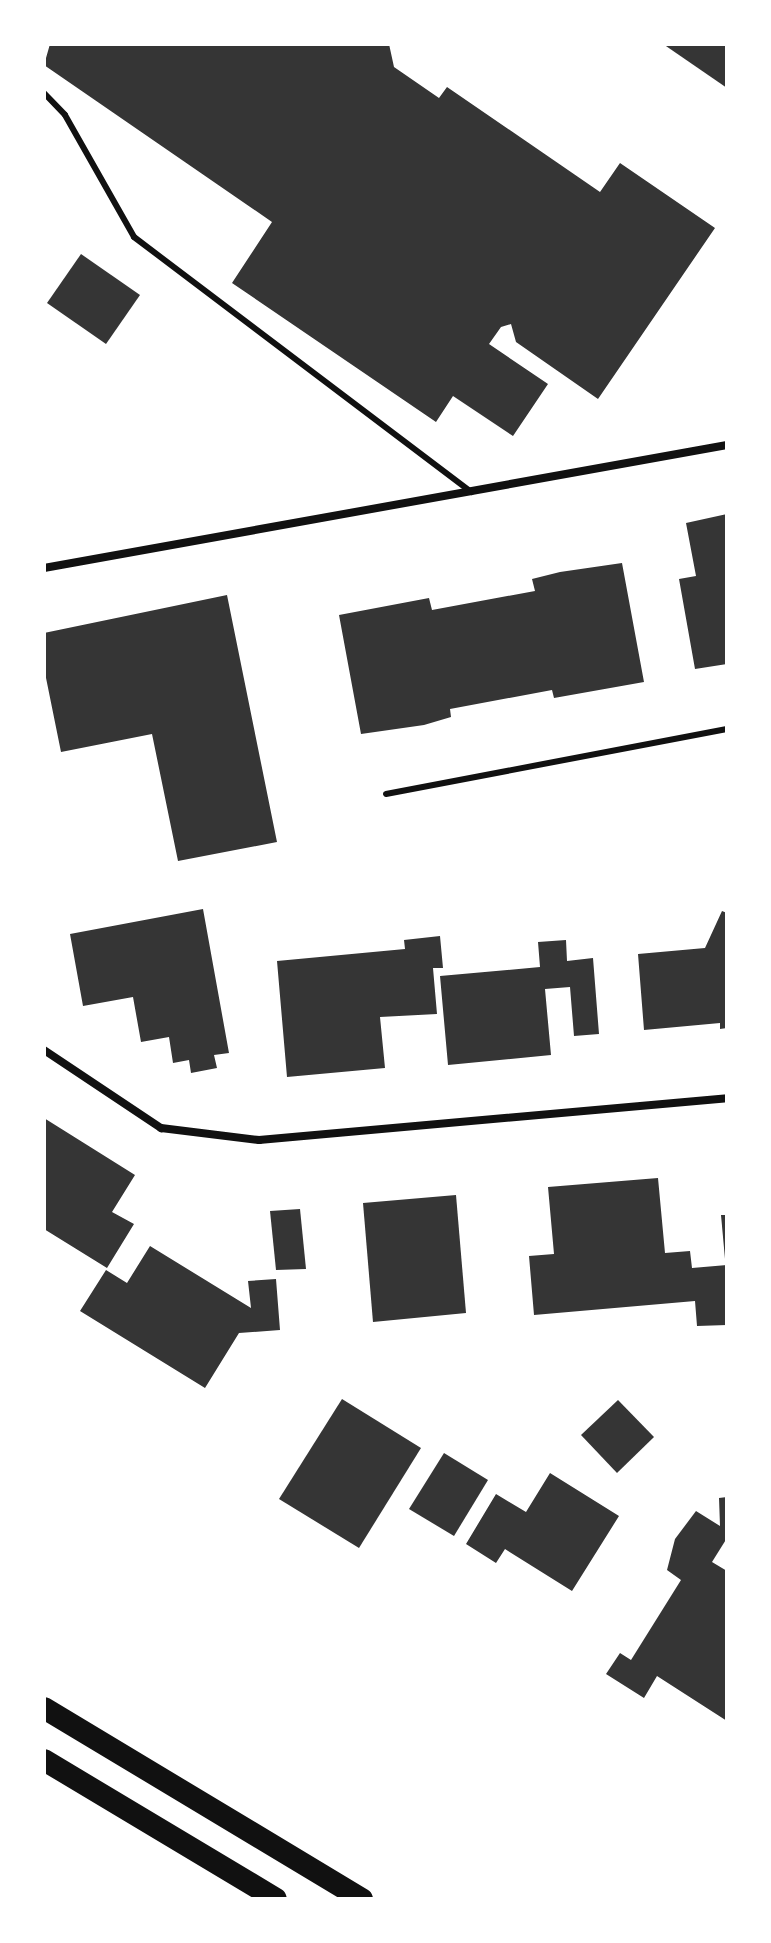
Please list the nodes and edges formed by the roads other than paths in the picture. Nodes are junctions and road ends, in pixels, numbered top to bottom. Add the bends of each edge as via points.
1 (44, 93) edge
2 (727, 445) edge
3 (471, 492) junction
4 (44, 568) edge
5 (727, 729) edge
6 (386, 794) dead end
7 (44, 1050) edge
8 (727, 1098) edge
9 (44, 1708) edge
10 (44, 1760) edge
11 (276, 1899) edge
12 (362, 1899) edge

1 - 3 lane via 65,115 134,237
2 - 3 street
3 - 4 street
5 - 6 lane
7 - 8 street via 161,1128 259,1140
9 - 12 highway
10 - 11 highway

